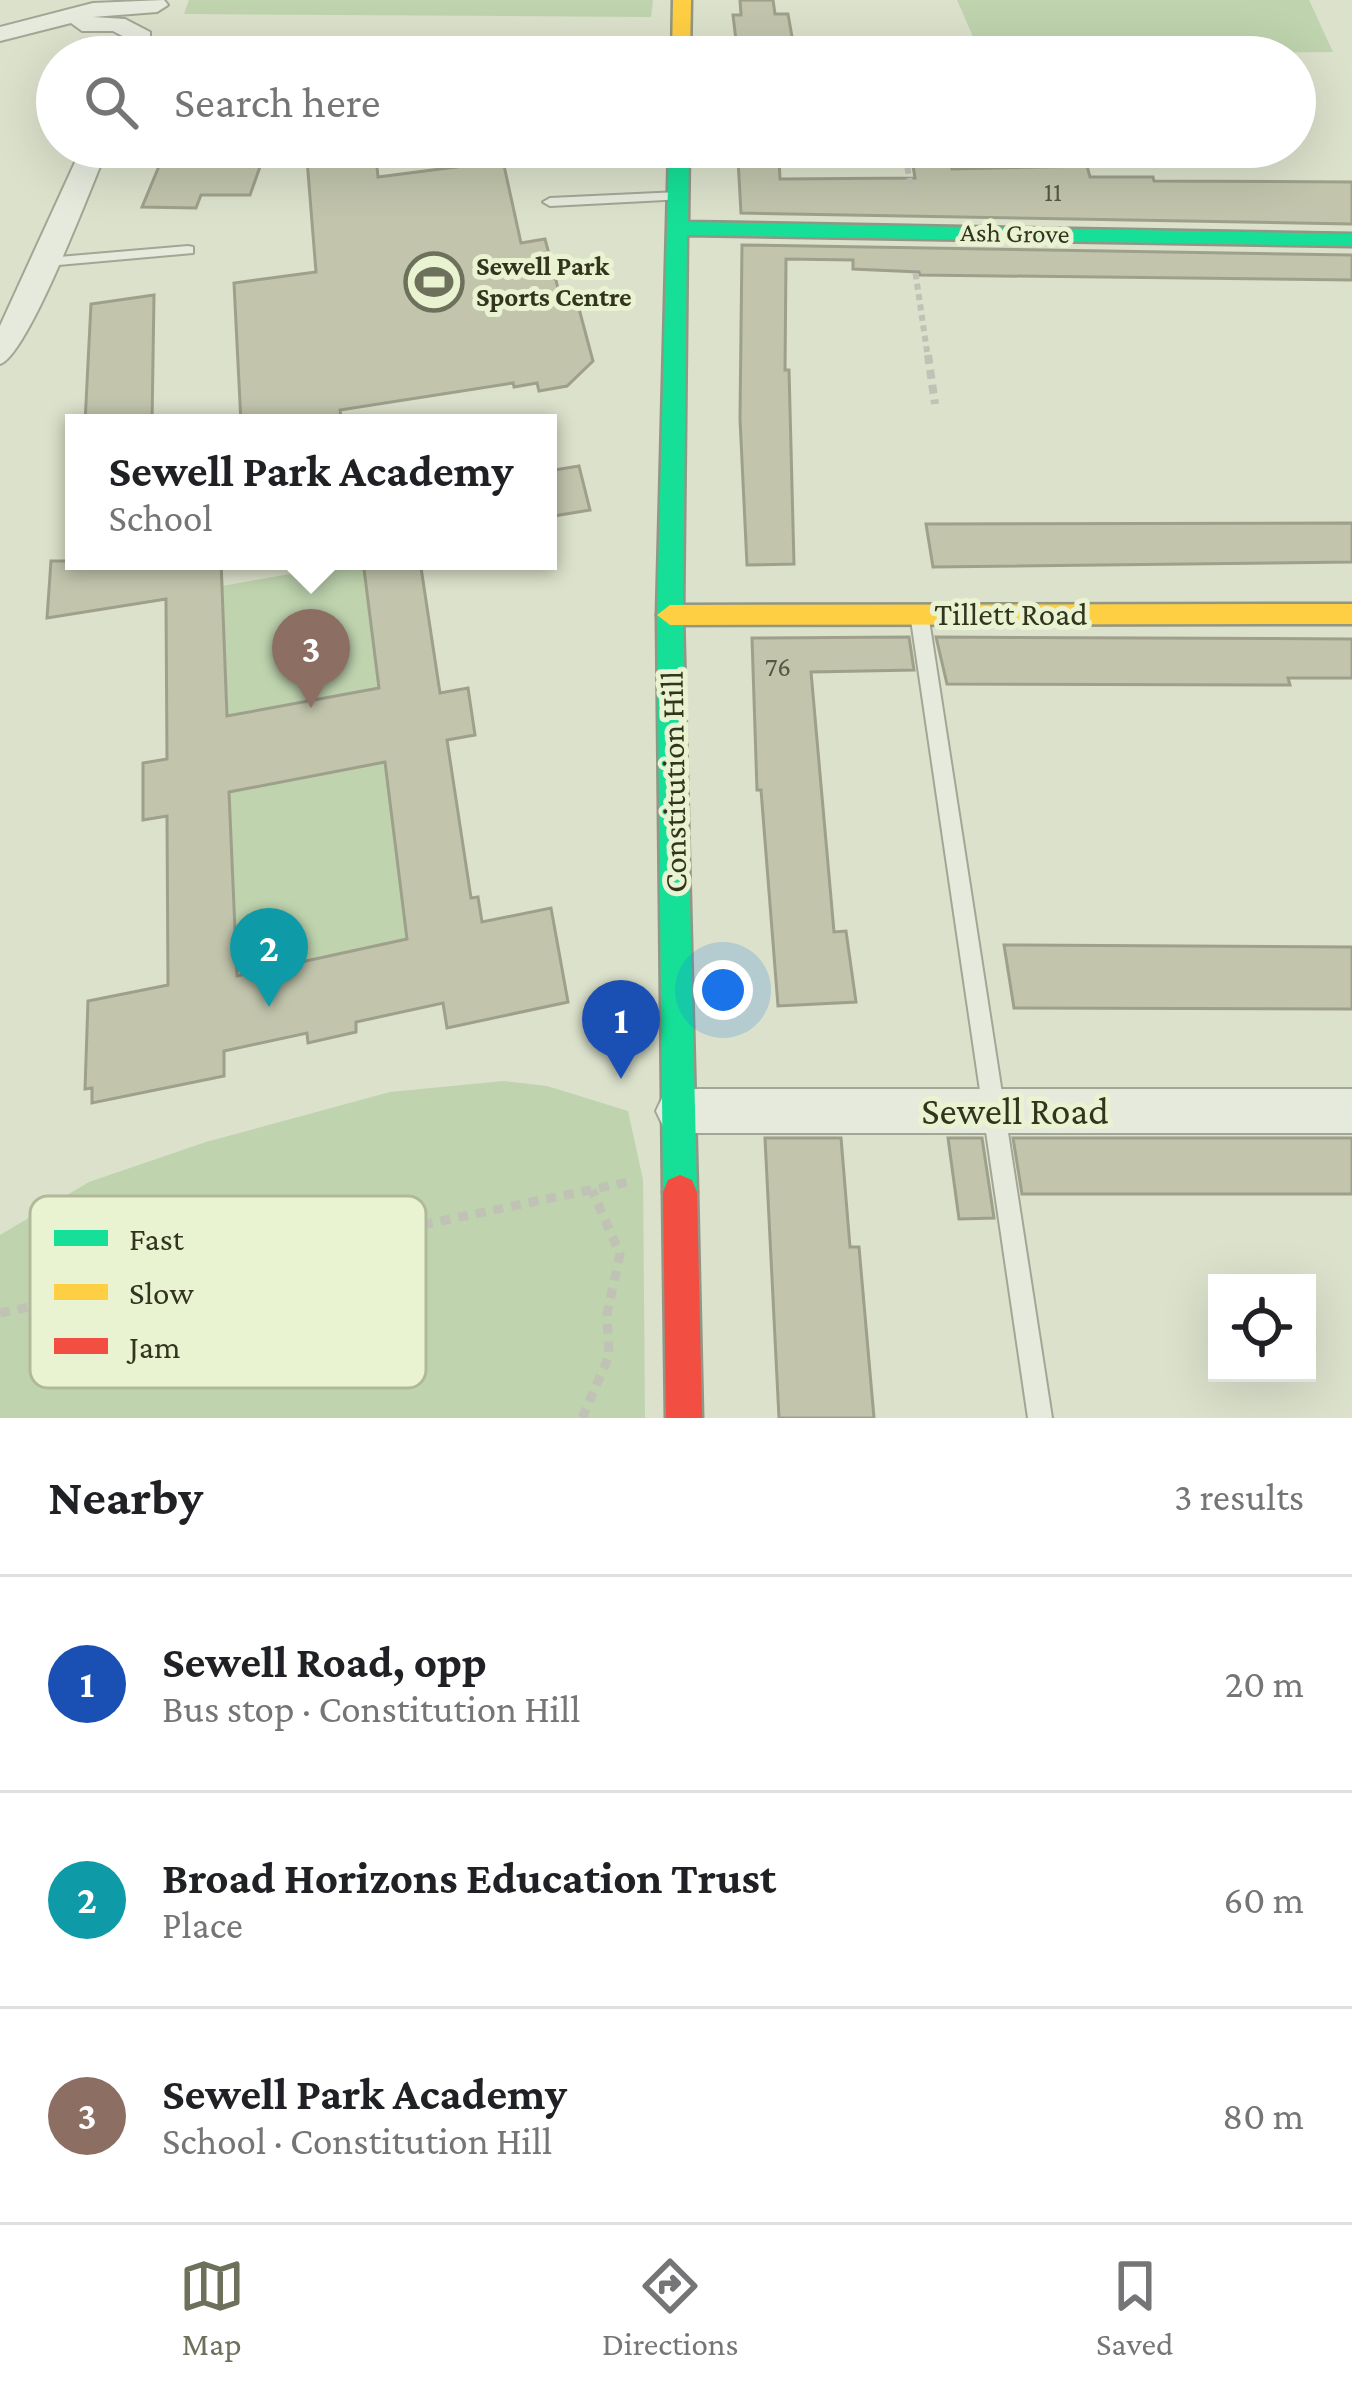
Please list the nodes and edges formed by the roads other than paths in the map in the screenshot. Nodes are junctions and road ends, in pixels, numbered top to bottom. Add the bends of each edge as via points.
1 (682, 0) edge
2 (158, 2) edge
3 (9, 32) edge
4 (128, 36) edge
5 (143, 36) edge
6 (681, 36) edge
7 (86, 168) edge
8 (680, 168) edge
9 (679, 196) junction
10 (550, 202) dead end
11 (678, 228) junction
12 (1352, 240) edge
13 (188, 250) dead end
14 (46, 262) junction
15 (0, 354) edge
16 (920, 613) junction
17 (1352, 614) edge
18 (670, 615) junction
19 (994, 1109) junction
20 (678, 1111) junction
21 (1352, 1111) edge
22 (684, 1418) edge
23 (1040, 1418) edge

1 - 6 main road
2 - 3 street
2 - 5 street
3 - 4 street via 117,24
7 - 14 street
8 - 9 main road, Constitution Hill
9 - 10 lane
9 - 11 main road, Constitution Hill
11 - 12 main road, Ash Grove
11 - 18 main road, Constitution Hill
13 - 14 lane
14 - 15 street
16 - 17 main road, Tillett Road
16 - 18 main road, Tillett Road
16 - 19 lane
18 - 20 main road, Constitution Hill
19 - 20 street, Sewell Road
19 - 21 street, Sewell Road
19 - 23 lane
20 - 22 main road, Constitution Hill

